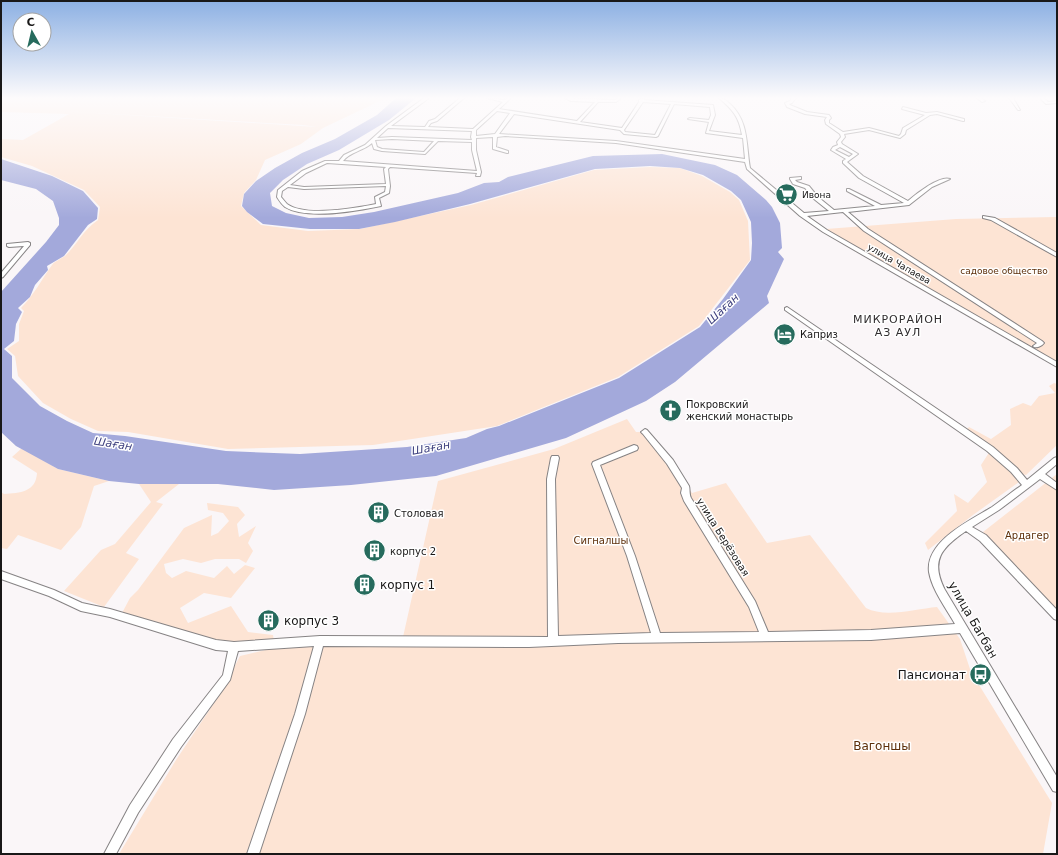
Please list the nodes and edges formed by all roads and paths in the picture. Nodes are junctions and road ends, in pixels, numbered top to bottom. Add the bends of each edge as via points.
1 (745, 137) edge
2 (482, 138) edge
3 (495, 138) edge
4 (535, 138) edge
5 (842, 138) edge
6 (473, 139) junction
7 (374, 140) junction
8 (436, 141) junction
9 (840, 145) junction
10 (507, 152) dead end
11 (848, 158) junction
12 (747, 161) junction
13 (340, 162) junction
14 (389, 166) junction
15 (798, 178) dead end
16 (948, 179) dead end
17 (387, 185) junction
18 (288, 186) junction
19 (849, 190) dead end
20 (908, 204) junction
21 (882, 207) junction
22 (845, 211) junction
23 (832, 212) junction
24 (802, 215) junction
25 (985, 217) dead end
26 (9, 245) dead end
27 (1057, 255) edge
28 (1, 276) edge
29 (787, 309) dead end
30 (1036, 346) dead end
31 (1057, 366) edge
32 (645, 432) dead end
33 (634, 448) dead end
34 (555, 458) dead end
35 (1057, 460) edge
36 (1040, 475) junction
37 (1026, 485) junction
38 (1057, 487) edge
39 (966, 527) junction
40 (1, 575) edge
41 (1057, 616) edge
42 (962, 628) junction
43 (766, 636) junction
44 (657, 638) junction
45 (320, 641) junction
46 (553, 641) junction
47 (234, 647) junction
48 (1057, 787) edge
49 (110, 854) edge
50 (254, 854) edge

1 - 12 street
2 - 6 street
3 - 10 street via 494,148
4 - 12 street via 616,142
5 - 9 street
6 - 8 street
6 - 14 street via 478,174
7 - 8 street via 392,138
7 - 8 street via 375,148 382,150 425,154
7 - 13 street via 345,156
9 - 11 street via 834,150
9 - 11 street via 856,154
11 - 20 street via 844,162 852,170
12 - 24 street, улица Чапаева via 751,172
13 - 14 street
13 - 18 street via 326,162 304,172
14 - 17 street via 386,169
15 - 23 street via 792,179 795,183 808,187
16 - 20 street via 930,186
17 - 18 street via 304,188
17 - 18 street via 387,193 377,197 379,205 352,209 304,210 287,206 279,197 280,191
19 - 21 street
20 - 21 street
21 - 22 street
22 - 23 street
22 - 30 street via 866,230 1041,343
23 - 24 street
24 - 31 street, улица Чапаева via 825,231
25 - 27 street
26 - 28 street via 28,244
29 - 37 street via 990,449 1016,472
32 - 43 street, улица Берёзовая via 670,462 686,488 687,499 752,604
33 - 44 street via 596,464 631,556
34 - 46 street via 551,479
35 - 36 street, улица Багбан
36 - 37 street, улица Багбан
36 - 38 street
37 - 39 street, улица Багбан
39 - 41 street via 983,538
39 - 42 street, улица Багбан via 940,550 933,569 936,581
40 - 47 street via 81,607 110,613 216,645
42 - 43 street via 871,635
42 - 48 street, улица Багбан
43 - 44 street
44 - 46 street
45 - 46 street
45 - 47 street
45 - 50 street via 300,714
47 - 49 street via 227,677 177,743 134,809

